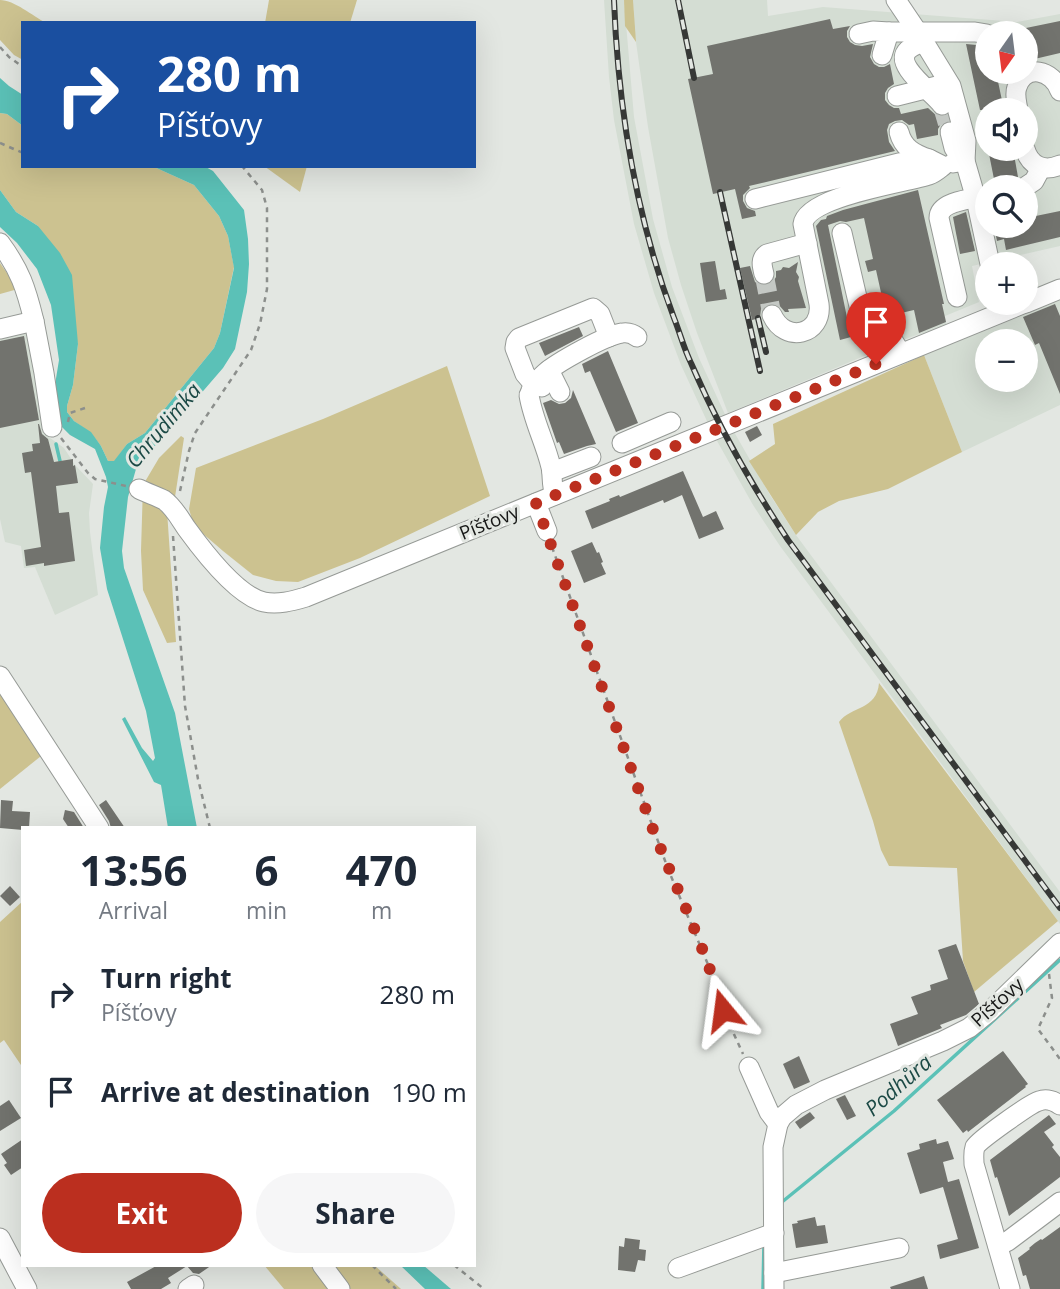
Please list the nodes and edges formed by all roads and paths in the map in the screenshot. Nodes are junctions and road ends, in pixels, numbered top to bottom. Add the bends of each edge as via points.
1 (896, 0) edge
2 (975, 32) edge
3 (874, 35) dead end
4 (916, 41) junction
5 (0, 47) edge
6 (21, 66) edge
7 (1038, 72) edge
8 (950, 83) junction
9 (927, 89) junction
10 (1060, 91) edge
11 (897, 96) dead end
12 (942, 105) tunnel mouth
13 (899, 132) dead end
14 (950, 132) tunnel mouth
15 (0, 143) edge
16 (21, 152) edge
17 (965, 161) junction
18 (936, 162) junction
19 (244, 168) edge
20 (975, 184) edge
21 (755, 199) dead end
22 (975, 199) edge
23 (842, 233) dead end
24 (0, 243) edge
25 (807, 243) junction
26 (764, 274) tunnel mouth
27 (1060, 289) edge
28 (957, 298) dead end
29 (1038, 298) edge
30 (772, 315) dead end
31 (988, 315) edge
32 (34, 320) junction
33 (0, 329) edge
34 (609, 337) junction
35 (637, 337) dead end
36 (901, 353) junction
37 (541, 386) junction
38 (85, 408) dead end
39 (70, 413) dead end
40 (59, 431) junction
41 (622, 443) dead end
42 (65, 444) junction
43 (681, 444) junction
44 (591, 457) dead end
45 (552, 472) junction
46 (139, 489) joint
47 (544, 499) junction
48 (176, 512) junction
49 (547, 531) joint
50 (0, 676) edge
51 (98, 826) edge
52 (210, 826) edge
53 (1060, 943) edge
54 (1051, 976) dead end
55 (1060, 1059) edge
56 (749, 1067) joint
57 (1060, 1105) edge
58 (778, 1124) junction
59 (1060, 1202) edge
60 (774, 1217) junction
61 (0, 1238) edge
62 (998, 1246) junction
63 (899, 1248) dead end
64 (324, 1267) edge
65 (374, 1267) edge
66 (456, 1267) edge
67 (678, 1268) dead end
68 (774, 1281) edge
69 (27, 1289) edge
70 (340, 1289) edge
71 (396, 1289) edge
72 (484, 1289) edge
73 (1010, 1289) edge

1 - 4 street
2 - 4 street
3 - 4 street
4 - 8 street
4 - 9 street via 904,58 906,67
5 - 6 path
7 - 10 street via 1055,79
8 - 9 street
8 - 17 street via 966,141
9 - 11 street
9 - 12 street
13 - 18 street via 906,147
14 - 17 street via 954,148
15 - 16 path
17 - 18 street
17 - 20 street
18 - 21 street via 899,163
18 - 25 street via 931,174 816,209 804,219
19 - 48 path via 262,190 267,208 267,289 251,349 191,441
22 - 28 street via 946,206 938,215
23 - 36 street via 859,306 886,330
24 - 32 street via 17,267
25 - 26 street via 767,254 762,261
25 - 30 street via 819,304 817,320 806,331 795,333 780,327
27 - 29 street, Píšťovy
31 - 36 street, Píšťovy
32 - 33 street
32 - 40 street
34 - 35 street via 624,332
34 - 37 street
34 - 37 street via 593,308 519,338 516,351 527,377
36 - 43 street, Píšťovy
37 - 45 street
38 - 39 path
40 - 42 path
40 - 42 path
41 - 43 street via 670,420
42 - 46 path via 95,479
43 - 47 street, Píšťovy
44 - 45 street
45 - 47 street via 553,487
46 - 48 street via 164,500
47 - 48 street, Píšťovy via 287,603 255,600 243,593
47 - 49 street
48 - 52 path via 173,548 185,706
49 - 56 path via 668,869
50 - 51 street
53 - 58 street, Píšťovy via 969,1028 810,1097
54 - 55 path via 1052,998 1038,1029
56 - 58 street
57 - 62 street via 1047,1100 1033,1103 976,1147 974,1164
58 - 60 street via 773,1147
59 - 62 street
60 - 67 street
60 - 68 street
61 - 69 street
62 - 73 street
63 - 68 street
64 - 70 street
65 - 71 path
66 - 72 path

